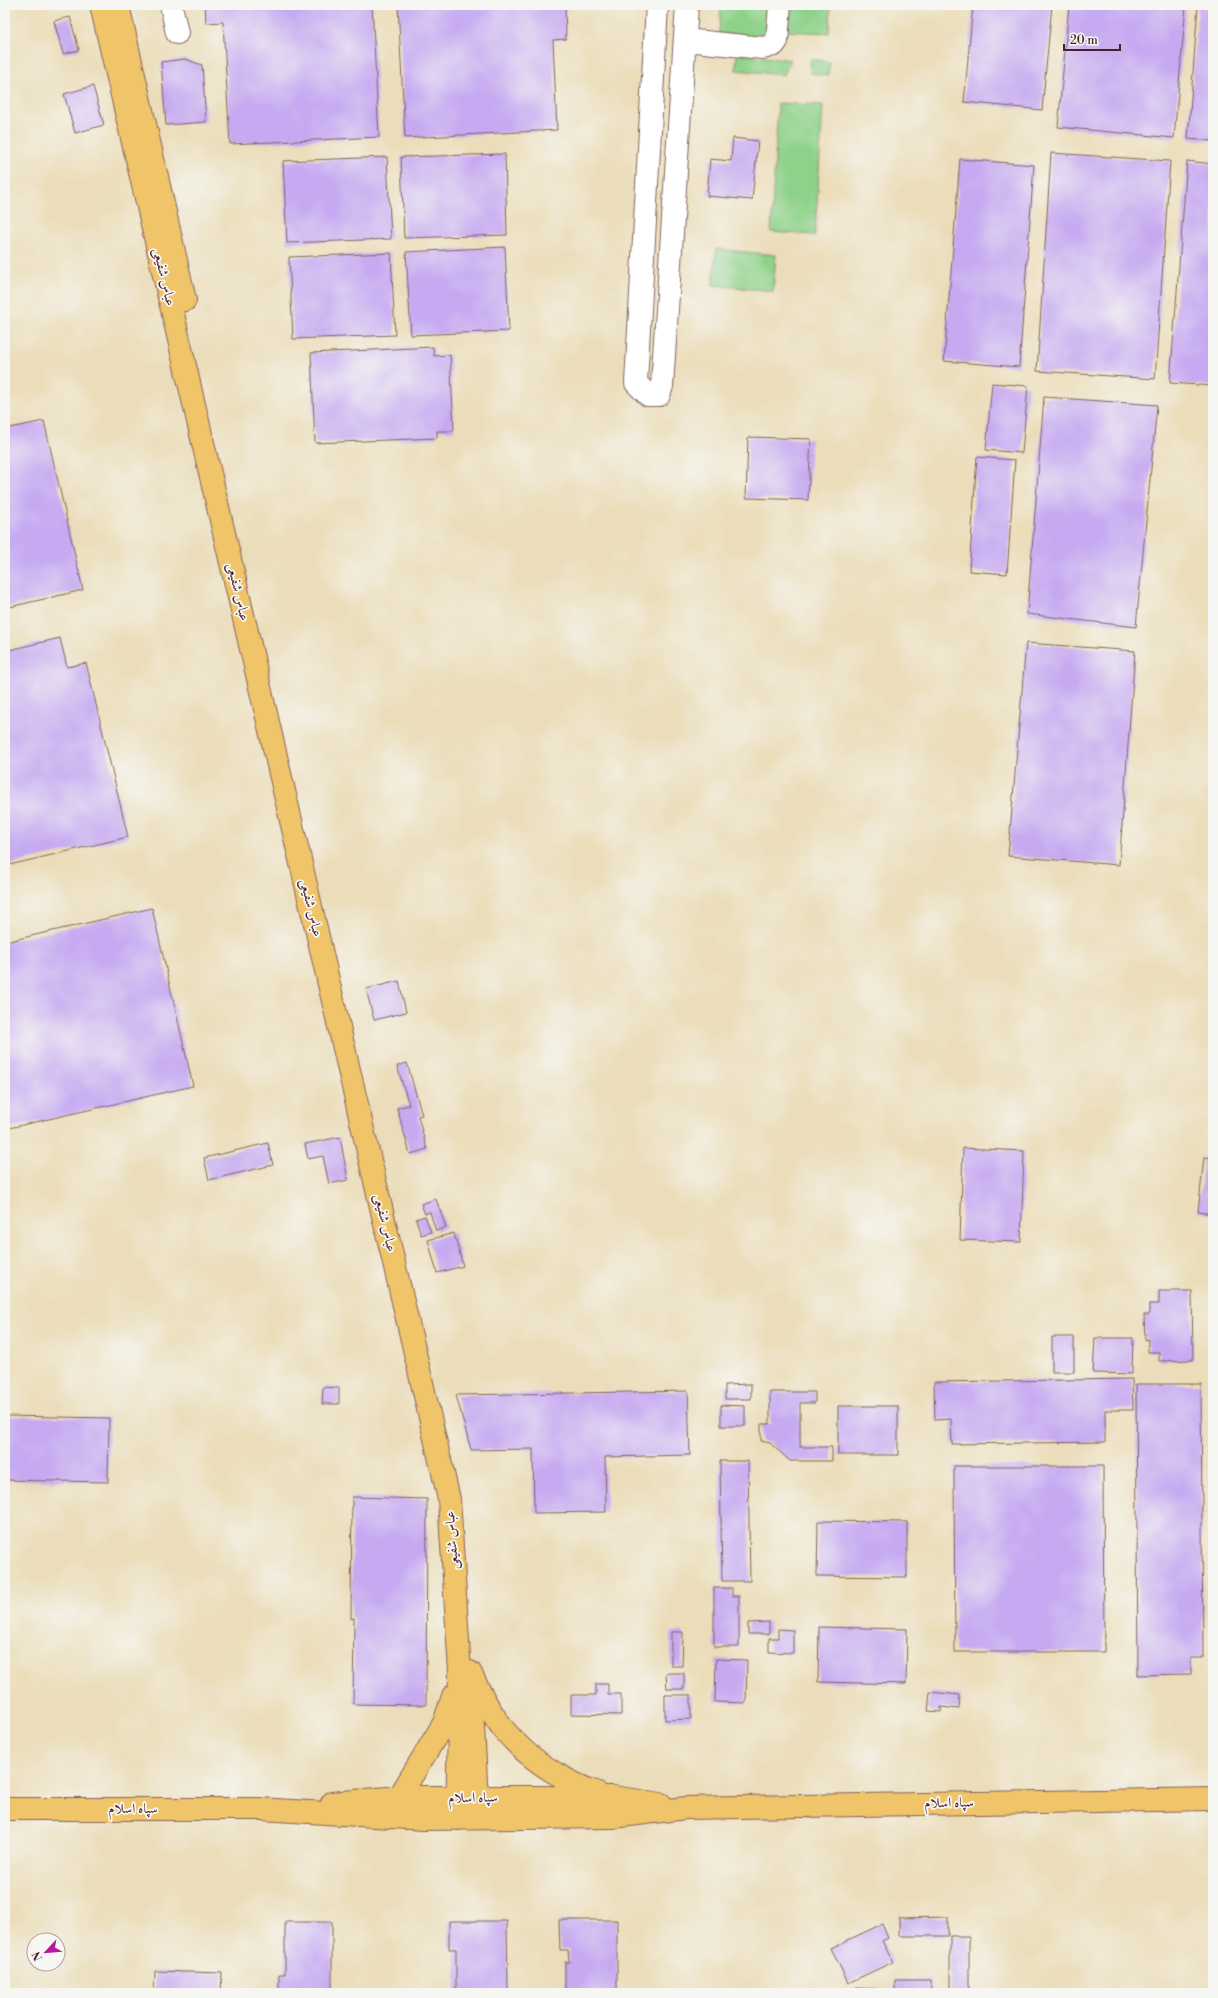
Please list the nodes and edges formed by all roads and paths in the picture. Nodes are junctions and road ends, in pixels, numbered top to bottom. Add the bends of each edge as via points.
1 (101, 5) edge
2 (118, 5) edge
3 (171, 5) edge
4 (657, 5) edge
5 (687, 5) edge
6 (780, 5) edge
7 (177, 33) dead end
8 (685, 40) junction
9 (465, 1672) junction
10 (399, 1797) junction
11 (613, 1797) junction
12 (1213, 1799) edge
13 (467, 1808) junction
14 (686, 1808) junction
15 (5, 1809) edge
16 (260, 1809) junction

1 - 9 main road, عباس شفیعی via 449,1500
2 - 9 main road, عباس شفیعی via 459,1498
3 - 7 lane
4 - 8 lane via 636,383 648,395 659,395 662,386
5 - 8 lane
6 - 8 lane via 777,41 774,46 764,48
9 - 10 main road via 444,1723
9 - 11 main road via 508,1736 528,1756 580,1787
9 - 13 main road, عباس شفیعی
10 - 13 main road, سپاه اسلام
10 - 16 main road, سپاه اسلام
11 - 13 main road, سپاه اسلام
11 - 14 main road, سپاه اسلام
12 - 14 main road, سپاه اسلام
13 - 14 main road, سپاه اسلام via 613,1818
13 - 16 main road, سپاه اسلام via 399,1818
15 - 16 main road, سپاه اسلام

